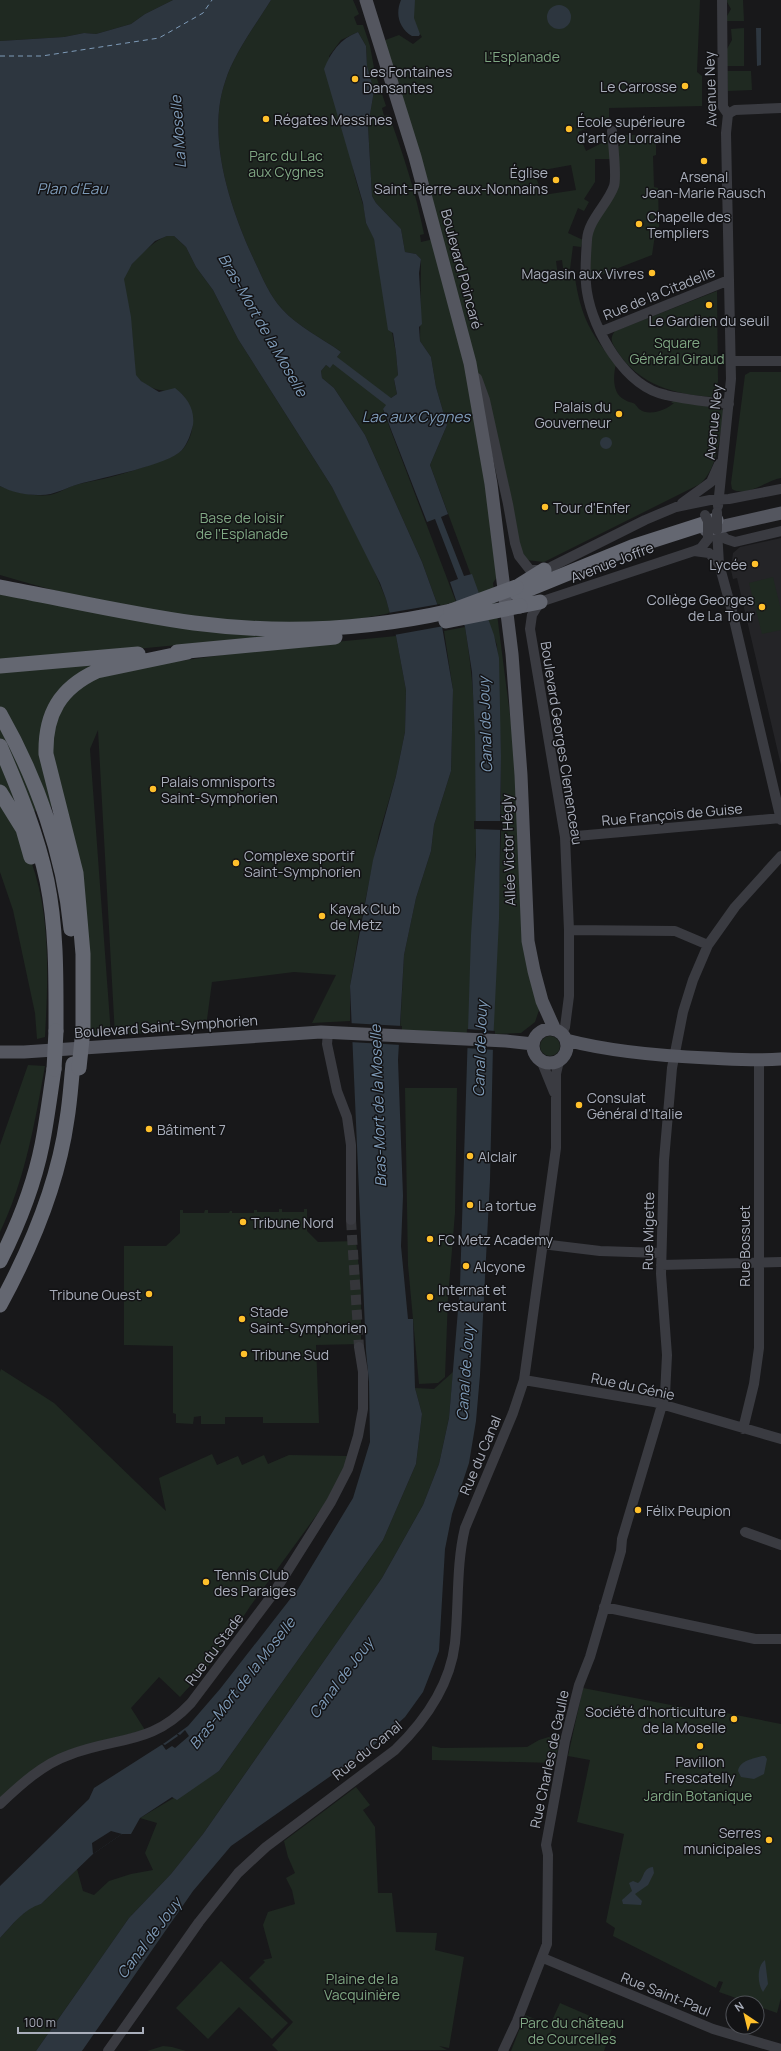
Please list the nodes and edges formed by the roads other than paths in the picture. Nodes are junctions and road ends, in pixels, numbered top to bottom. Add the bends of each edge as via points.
1 (366, 0) edge
2 (722, 0) edge
3 (781, 108) edge
4 (728, 114) junction
5 (612, 131) dead end
6 (728, 280) junction
7 (600, 332) junction
8 (731, 361) junction
9 (781, 362) edge
10 (470, 363) junction
11 (729, 404) junction
12 (724, 449) junction
13 (781, 489) edge
14 (718, 500) junction
15 (781, 505) edge
16 (681, 506) junction
17 (781, 513) edge
18 (712, 529) junction
19 (781, 531) edge
20 (694, 551) junction
21 (719, 564) junction
22 (544, 570) junction
23 (0, 580) edge
24 (0, 587) edge
25 (515, 597) junction
26 (540, 602) junction
27 (101, 606) junction
28 (366, 629) junction
29 (188, 652) junction
30 (0, 666) edge
31 (0, 714) edge
32 (0, 746) edge
33 (0, 792) edge
34 (781, 819) edge
35 (565, 837) junction
36 (781, 856) edge
37 (781, 870) edge
38 (767, 872) junction
39 (569, 930) junction
40 (708, 946) junction
41 (56, 954) junction
42 (542, 1000) junction
43 (79, 1030) junction
44 (541, 1032) junction
45 (331, 1033) junction
46 (561, 1035) junction
47 (533, 1044) junction
48 (598, 1048) junction
49 (0, 1052) edge
50 (674, 1056) junction
51 (562, 1057) junction
52 (781, 1059) edge
53 (541, 1060) junction
54 (759, 1060) junction
55 (556, 1098) junction
56 (351, 1220) tunnel mouth
57 (542, 1244) junction
58 (661, 1253) junction
59 (0, 1261) edge
60 (758, 1262) junction
61 (781, 1262) edge
62 (661, 1265) junction
63 (0, 1305) edge
64 (359, 1347) tunnel mouth
65 (524, 1380) junction
66 (662, 1405) junction
67 (744, 1429) junction
68 (781, 1439) edge
69 (745, 1532) dead end
70 (781, 1545) edge
71 (604, 1607) junction
72 (781, 1640) edge
73 (0, 1804) edge
74 (543, 1958) junction
75 (781, 2049) edge
76 (108, 2051) edge
77 (503, 2051) edge

1 - 10 main road, Boulevard Poincaré via 415,157
2 - 4 street, Avenue Ney via 723,107
3 - 4 street via 735,110
4 - 6 street, Avenue Ney
5 - 7 street, Rue de la Citadelle via 614,185 587,239 586,291 590,309
6 - 7 street, Rue de la Citadelle
6 - 8 street, Avenue Ney
7 - 11 street, Rue de la Citadelle via 613,355 625,369 649,388 665,395
8 - 9 street
8 - 11 street, Avenue Ney
10 - 22 street, Boulevard Poincaré via 485,400 519,556 530,570
10 - 25 main road, Boulevard Poincaré via 488,469
11 - 12 street, Avenue Ney
12 - 14 street, Avenue Ney
12 - 16 street via 711,482
13 - 14 street, Avenue Joffre
14 - 16 street, Avenue Joffre
14 - 18 street, Avenue Ney
15 - 18 main road, Avenue Joffre
16 - 18 street via 698,509
16 - 22 street, Avenue Joffre via 645,520
17 - 18 main road, Avenue Joffre
18 - 19 street via 735,542
18 - 20 street, Avenue Joffre
18 - 21 street, Avenue Ney
18 - 25 highway, Avenue Joffre via 632,553
18 - 25 highway, Avenue Joffre via 632,547
20 - 21 street via 709,553
20 - 26 street, Avenue Joffre
21 - 34 street, Avenue Ney
22 - 25 highway
23 - 27 highway
24 - 27 highway
25 - 26 highway
25 - 28 highway, bridge via 449,616
25 - 42 main road, Allée Victor Hégly via 528,941
26 - 35 street, Boulevard Georges Clemenceau via 532,615 530,629
27 - 28 highway via 194,623 240,627
28 - 29 highway
29 - 30 highway
29 - 43 highway via 97,671 84,677 63,695 50,719 46,754 76,873 83,954
31 - 43 highway via 30,775 58,859 71,923
32 - 41 highway via 32,824 47,882
33 - 41 highway via 23,830 40,885
34 - 35 street, Rue François de Guise
35 - 39 street, Boulevard Georges Clemenceau
36 - 38 street, Rue Migette
37 - 38 street
38 - 40 street, Rue Migette via 735,907
39 - 40 street via 675,931
39 - 46 street, Boulevard Georges Clemenceau via 569,996 565,1026
40 - 50 street, Rue Migette via 687,997
41 - 59 highway, bridge via 54,1069 42,1147 28,1193
42 - 44 main road, Allée Victor Hégly
42 - 46 main road, Allée Victor Hégly
43 - 63 highway, bridge via 74,1110 67,1120 40,1219
44 - 46 main road via 550,1029
44 - 47 main road
45 - 47 main road, Boulevard Saint-Symphorien
45 - 49 main road, Boulevard Saint-Symphorien
45 - 56 street via 327,1044 337,1091 347,1117 351,1145
46 - 48 main road
46 - 51 main road
47 - 53 main road via 535,1054
48 - 50 main road
48 - 51 main road
50 - 54 main road
50 - 58 street, Rue Migette via 664,1160
51 - 53 main road via 551,1063
51 - 55 street
52 - 54 main road
53 - 55 street
54 - 60 street, Rue Bossuet
55 - 57 street via 556,1148
57 - 58 street via 600,1251
57 - 65 street
58 - 62 street, Rue Migette
60 - 61 street
60 - 62 street
60 - 67 street, Rue Bossuet via 758,1348 754,1384
62 - 66 street, Rue Migette via 667,1362
64 - 73 street, Rue du Stade via 363,1372 362,1409 358,1436 348,1469 331,1502 274,1594 191,1704 152,1733 68,1755 21,1784
65 - 66 street, Rue du Génie
65 - 76 street, Rue du Canal via 513,1413 465,1528 460,1547 454,1644 446,1676 429,1712 412,1734 394,1750 266,1847 238,1873 199,1922
66 - 67 street, Rue du Génie
66 - 71 street, Rue Charles de Gaulle
67 - 68 street, Rue du Génie
69 - 70 street
71 - 72 street via 754,1639
71 - 74 street, Rue Charles de Gaulle via 565,1741 546,1845 547,1944
74 - 75 street, Rue Saint-Paul via 713,2028
74 - 77 street, Rue Charles de Gaulle

